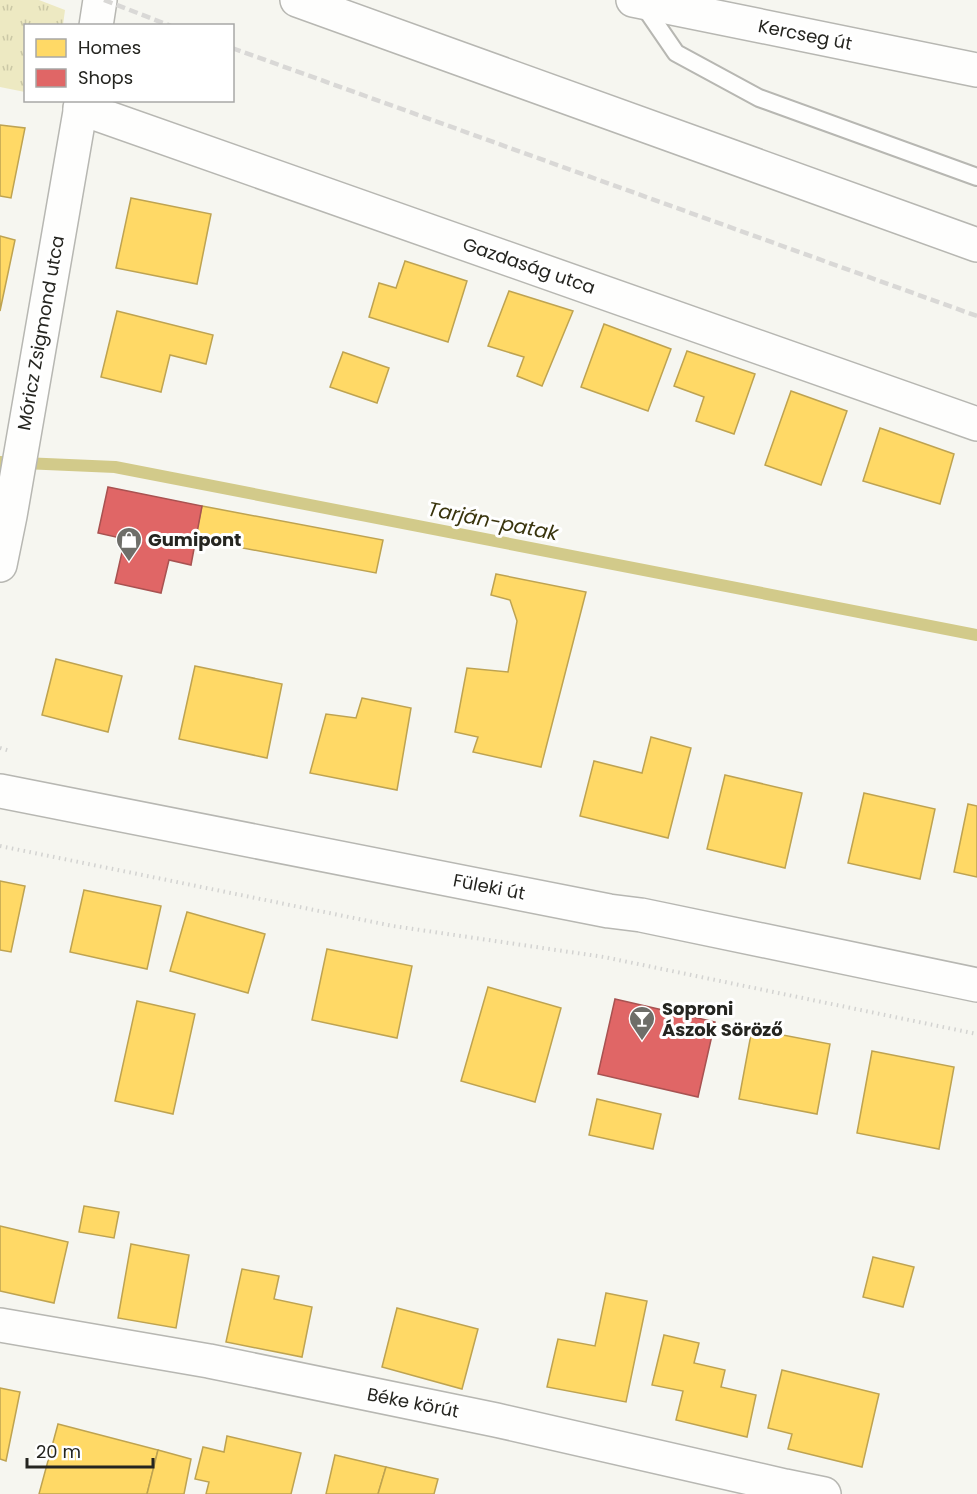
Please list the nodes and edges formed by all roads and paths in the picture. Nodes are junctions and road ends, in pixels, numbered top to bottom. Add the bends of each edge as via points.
1 (100, 0) edge
2 (297, 0) edge
3 (637, 1) edge
4 (96, 24) edge
5 (977, 70) edge
6 (81, 104) edge
7 (977, 177) edge
8 (977, 245) edge
9 (977, 424) edge
10 (0, 565) edge
11 (0, 791) edge
12 (0, 846) edge
13 (977, 985) edge
14 (977, 1034) edge
15 (0, 1325) edge
16 (824, 1494) edge

1 - 4 street
2 - 8 street
3 - 5 street, Kercseg út
3 - 7 lane via 676,53 759,98
6 - 9 street, Gazdaság utca
6 - 10 street, Móricz Zsigmond utca
11 - 13 street, Füleki út via 641,915
12 - 14 path via 393,926 604,957
15 - 16 street, Béke körút via 208,1361 496,1419

